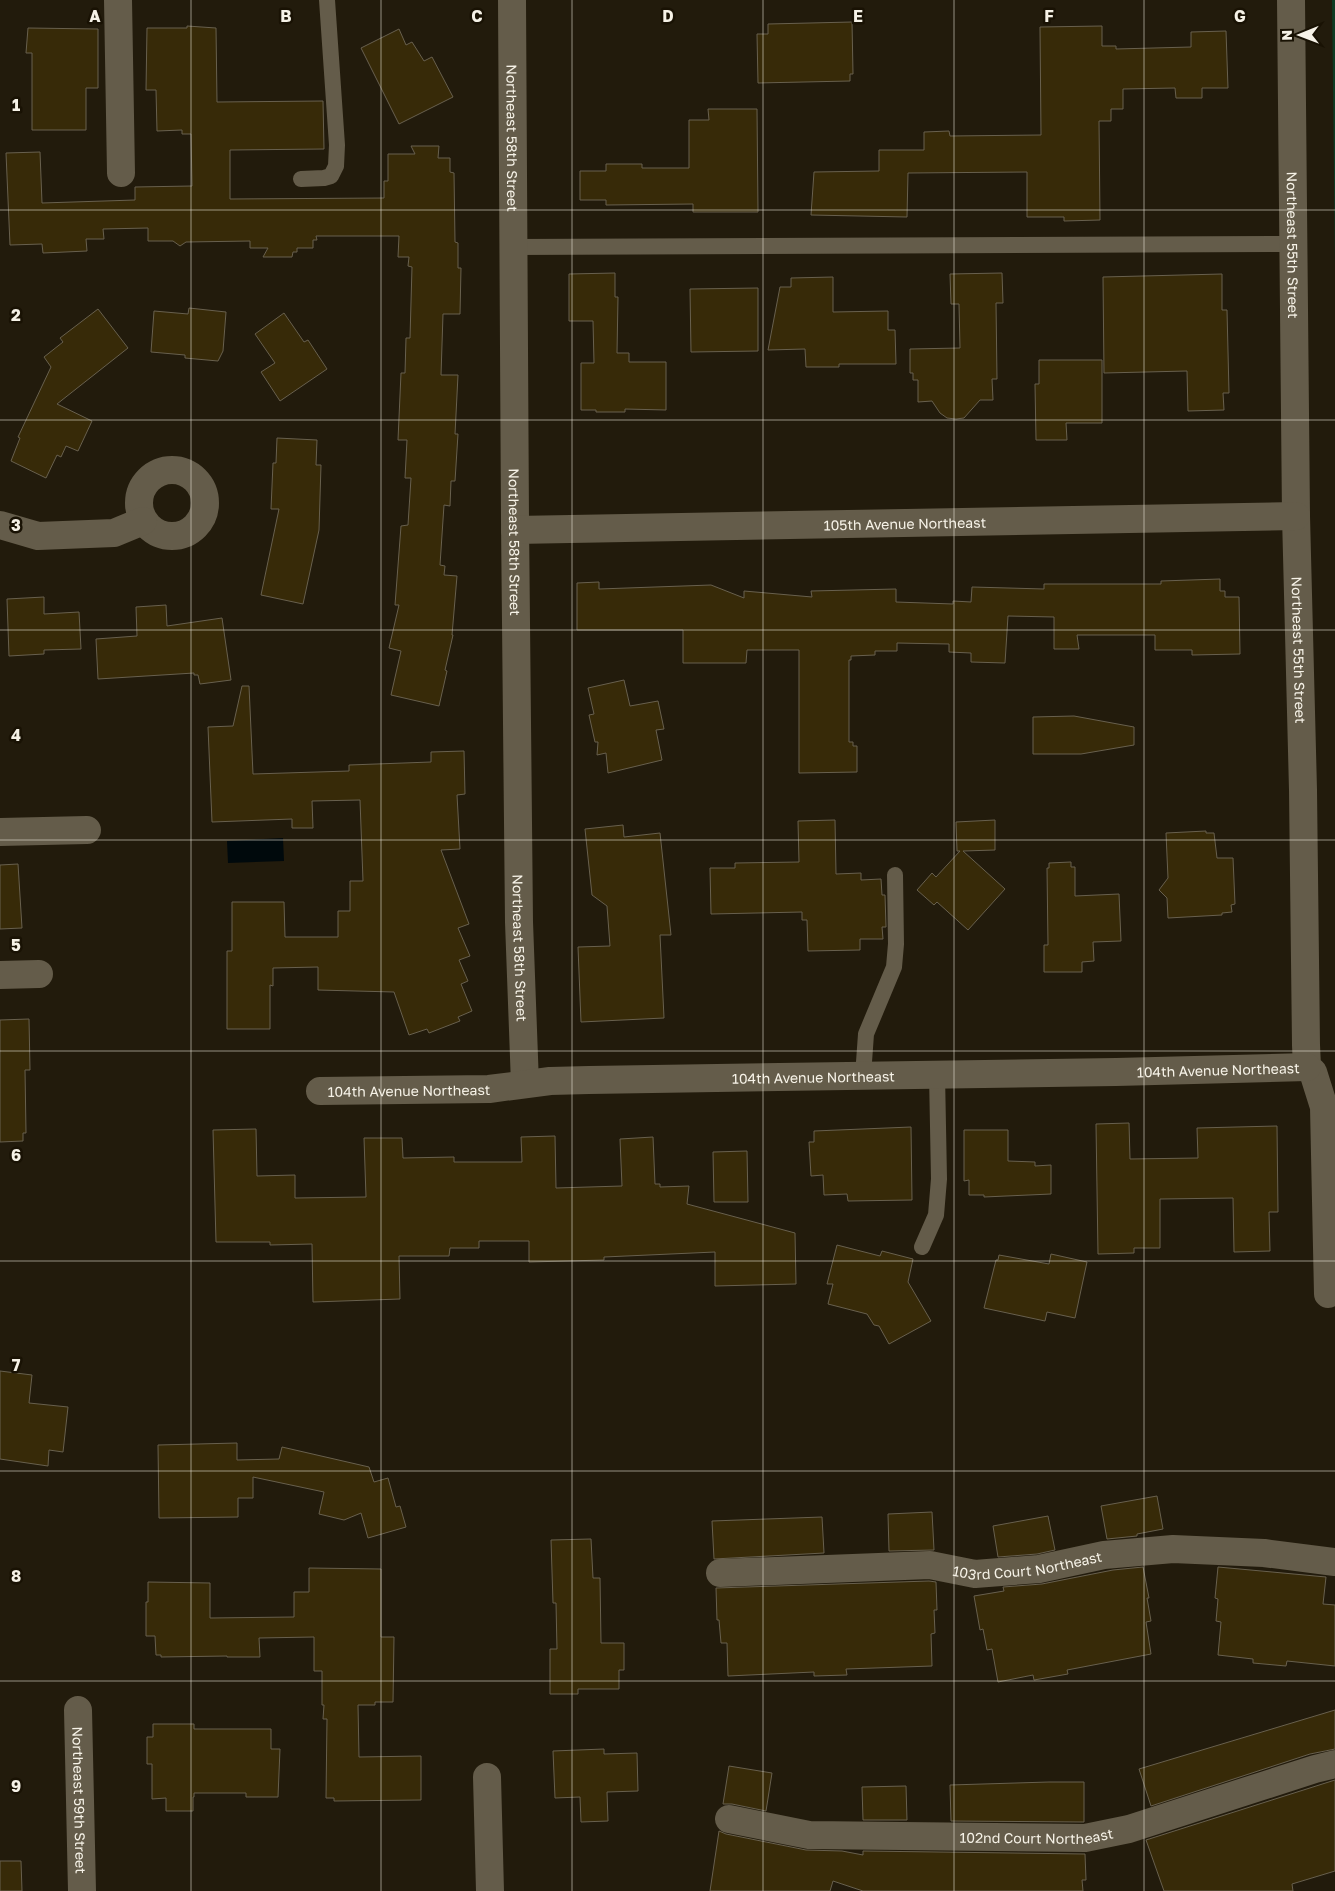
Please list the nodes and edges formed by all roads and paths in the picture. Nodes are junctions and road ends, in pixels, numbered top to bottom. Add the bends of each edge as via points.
1 (118, 0) edge
2 (327, 0) edge
3 (512, 0) edge
4 (1291, 0) edge
5 (121, 173) dead end
6 (301, 179) dead end
7 (1292, 244) junction
8 (514, 247) junction
9 (1296, 516) junction
10 (143, 521) dead end
11 (0, 526) edge
12 (515, 530) junction
13 (87, 830) dead end
14 (0, 832) edge
15 (895, 875) dead end
16 (39, 974) dead end
17 (0, 976) edge
18 (1307, 1067) junction
19 (937, 1074) junction
20 (864, 1076) junction
21 (525, 1084) junction
22 (320, 1091) dead end
23 (922, 1247) dead end
24 (1328, 1294) dead end
25 (1335, 1562) edge
26 (720, 1573) dead end
27 (78, 1710) dead end
28 (1335, 1764) edge
29 (487, 1777) dead end
30 (729, 1819) dead end
31 (82, 1891) edge
32 (490, 1891) edge

1 - 5 street
2 - 6 lane via 336,166 331,176
3 - 8 street, Northeast 58th Street
4 - 7 street, Northeast 55th Street
7 - 8 lane
7 - 9 street, Northeast 55th Street
8 - 12 street, Northeast 58th Street
9 - 12 street, 105th Avenue Northeast
9 - 18 street, Northeast 55th Street
10 - 11 street via 114,533 38,536
12 - 21 street, Northeast 58th Street
13 - 14 street
15 - 20 lane via 894,968 866,1034
16 - 17 street
18 - 19 street, 104th Avenue Northeast
18 - 24 street, Northeast 55th Street via 1313,1072 1324,1107
19 - 20 street, 104th Avenue Northeast
19 - 23 lane via 939,1188 936,1215
20 - 21 street, 104th Avenue Northeast
21 - 22 street, 104th Avenue Northeast via 490,1089
25 - 26 street, 103rd Court Northeast via 1264,1553 1173,1549 1104,1555 1038,1569 975,1574 930,1565
27 - 31 street, Northeast 59th Street
28 - 30 street, 102nd Court Northeast via 1129,1829 1084,1838 808,1835
29 - 32 street

